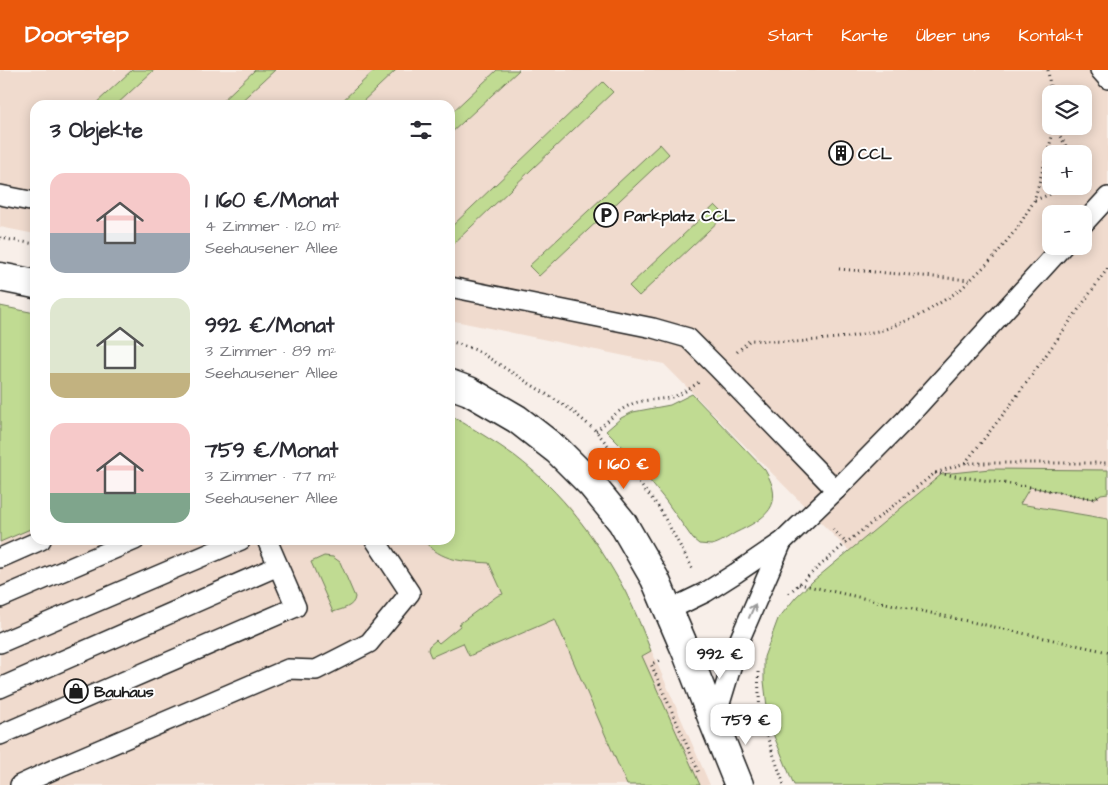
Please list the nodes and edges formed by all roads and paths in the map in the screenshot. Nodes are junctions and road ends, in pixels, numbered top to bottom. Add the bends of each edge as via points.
1 (1048, 70) edge
2 (1100, 70) edge
3 (1108, 79) edge
4 (1050, 85) edge
5 (1053, 135) edge
6 (0, 195) edge
7 (1049, 195) edge
8 (1108, 196) edge
9 (30, 201) edge
10 (1034, 201) junction
11 (1092, 214) edge
12 (0, 238) edge
13 (30, 243) edge
14 (1055, 255) edge
15 (1108, 268) edge
16 (839, 269) dead end
17 (0, 277) edge
18 (970, 280) junction
19 (30, 283) edge
20 (455, 288) edge
21 (718, 368) junction
22 (455, 386) edge
23 (596, 431) dead end
24 (965, 462) junction
25 (1108, 463) edge
26 (935, 472) junction
27 (836, 490) junction
28 (1101, 494) dead end
29 (783, 541) junction
30 (30, 545) edge
31 (123, 545) edge
32 (229, 545) edge
33 (269, 545) edge
34 (378, 545) edge
35 (0, 558) edge
36 (278, 566) junction
37 (799, 584) junction
38 (787, 594) dead end
39 (0, 598) edge
40 (669, 610) junction
41 (0, 643) edge
42 (1108, 652) edge
43 (652, 664) dead end
44 (0, 688) edge
45 (714, 723) junction
46 (0, 735) edge
47 (701, 776) dead end
48 (20, 785) edge
49 (740, 785) edge

1 - 4 path
2 - 3 lane
5 - 10 path
6 - 9 lane
7 - 10 path
8 - 11 lane
10 - 18 path via 994,257
12 - 13 path
14 - 27 lane via 905,420
15 - 24 path via 1009,407
16 - 18 path
17 - 19 main road
18 - 21 path via 920,315 883,330 796,342 750,340
20 - 21 lane via 644,326 688,338
21 - 23 path via 675,396 631,404
21 - 27 lane
22 - 40 main road via 517,419 558,451 591,484 639,549
24 - 25 path
24 - 26 path
26 - 28 path via 1094,499
26 - 37 path
27 - 29 lane
29 - 40 lane via 706,592
45 -> 29 lane via 739,641
30 - 35 lane
31 - 39 lane
32 - 41 lane
33 - 36 lane
34 - 48 lane via 410,593 369,643 316,670 288,669
36 - 44 lane
36 - 46 lane via 296,607
37 - 38 path
37 - 42 path
40 - 45 main road
43 - 47 path
45 - 49 main road

